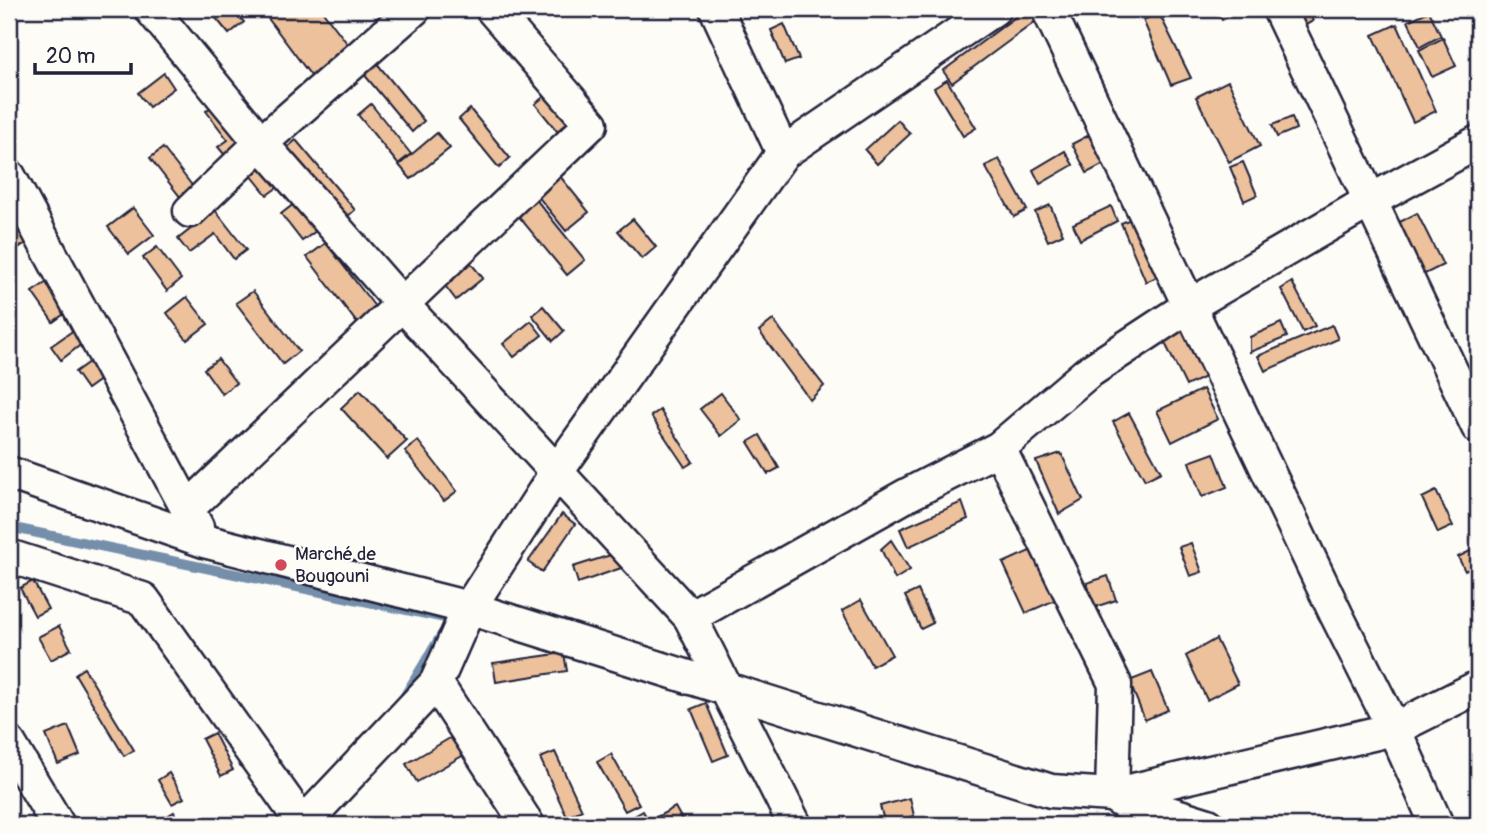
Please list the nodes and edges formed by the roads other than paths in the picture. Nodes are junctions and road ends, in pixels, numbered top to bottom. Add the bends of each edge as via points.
1 (151, 9) edge
2 (414, 9) edge
3 (492, 9) edge
4 (716, 9) edge
5 (994, 9) edge
6 (1048, 9) edge
7 (1279, 9) edge
8 (1478, 142) edge
9 (261, 143) junction
10 (783, 153) junction
11 (9, 176) edge
12 (1370, 201) junction
13 (190, 211) dead end
14 (403, 305) junction
15 (1189, 306) junction
16 (1478, 427) edge
17 (999, 448) junction
18 (9, 473) edge
19 (556, 473) junction
20 (187, 509) junction
21 (204, 541) junction
22 (9, 556) edge
23 (469, 608) junction
24 (690, 617) junction
25 (436, 683) junction
26 (1478, 687) edge
27 (727, 688) junction
28 (1394, 729) junction
29 (9, 743) edge
30 (1112, 795) junction
31 (58, 825) edge
32 (303, 825) edge
33 (528, 825) edge
34 (795, 825) edge
35 (1160, 825) edge
36 (1208, 825) edge
37 (1437, 825) edge

1 - 9 street
2 - 9 street
3 - 14 street via 591,124
4 - 10 street
5 - 10 street
6 - 15 street
7 - 12 street
8 - 12 street
9 - 13 street
9 - 14 street
10 - 19 street
11 - 20 street
12 - 15 street
12 - 16 street
14 - 19 street
14 - 20 street
15 - 17 street via 1087,373
15 - 28 street
17 - 24 street
17 - 30 street via 1115,684
18 - 21 street
19 - 23 street
19 - 24 street
20 - 21 street
21 - 23 street
22 - 32 street via 142,599
23 - 25 street
23 - 27 street
24 - 27 street
25 - 32 street
25 - 33 street
26 - 28 street
27 - 30 street via 1051,792
27 - 34 street
28 - 30 street
28 - 37 street
29 - 31 street
30 - 35 street
30 - 36 street

